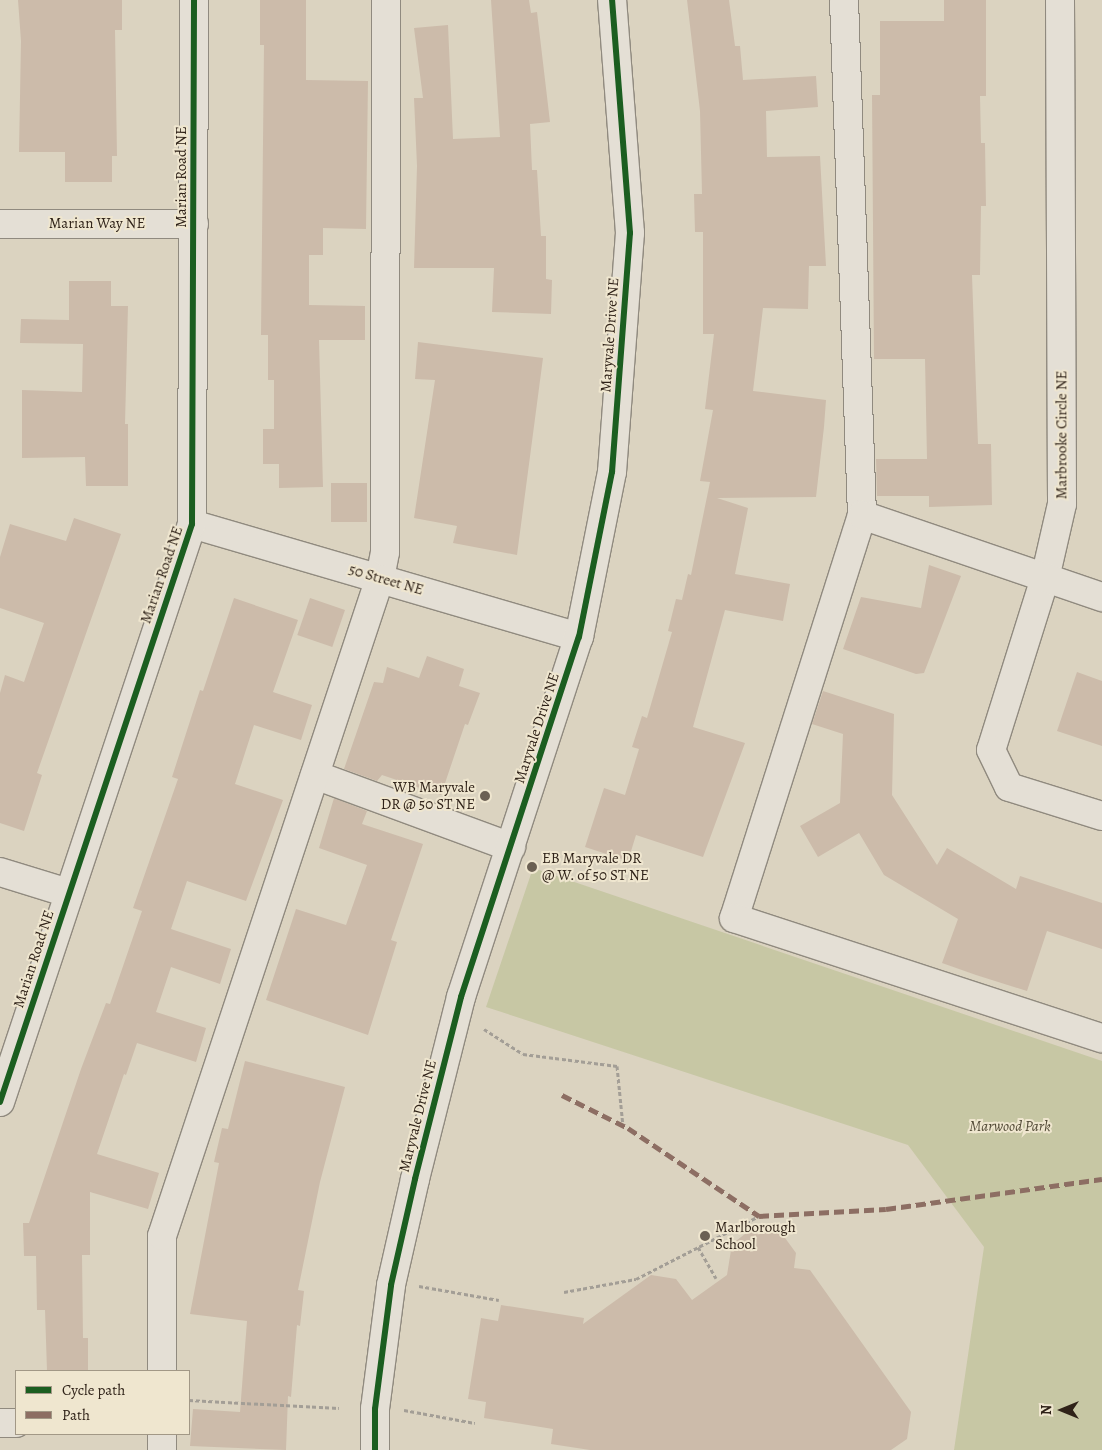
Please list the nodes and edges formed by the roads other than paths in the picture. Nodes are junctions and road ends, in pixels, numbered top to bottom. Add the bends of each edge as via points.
1 (194, 0) edge
2 (386, 0) edge
3 (612, 0) edge
4 (844, 0) edge
5 (1060, 0) edge
6 (0, 224) edge
7 (194, 224) junction
8 (862, 516) junction
9 (192, 524) junction
10 (380, 578) junction
11 (1045, 578) junction
12 (1102, 597) edge
13 (580, 637) junction
14 (315, 775) junction
15 (1102, 816) edge
16 (511, 847) junction
17 (0, 872) edge
18 (68, 893) junction
19 (1102, 1038) edge
20 (0, 1102) edge
21 (162, 1370) edge
22 (0, 1423) edge
23 (15, 1423) edge
24 (162, 1435) edge
25 (162, 1450) edge
26 (375, 1450) edge

1 - 7 street, Marian Road NE
2 - 10 street via 386,546
3 - 13 street, Maryvale Drive NE via 630,234 612,472
4 - 8 street
5 - 11 street, Marbrooke Circle NE via 1062,504
6 - 7 street, Marian Way NE
7 - 9 street, Marian Road NE
8 - 11 street
8 - 19 street via 734,918
9 - 10 street, 50 Street NE
9 - 18 street, Marian Road NE
10 - 13 street, 50 Street NE
10 - 14 street
11 - 12 street
11 - 15 street, Marbrooke Circle NE via 991,750 1008,788
13 - 16 street, Maryvale Drive NE
14 - 16 street
14 - 21 street via 162,1236
16 - 26 street, Maryvale Drive NE via 455,1020 391,1285 376,1409
17 - 18 street
18 - 20 street, Marian Road NE
22 - 23 street
24 - 25 street

